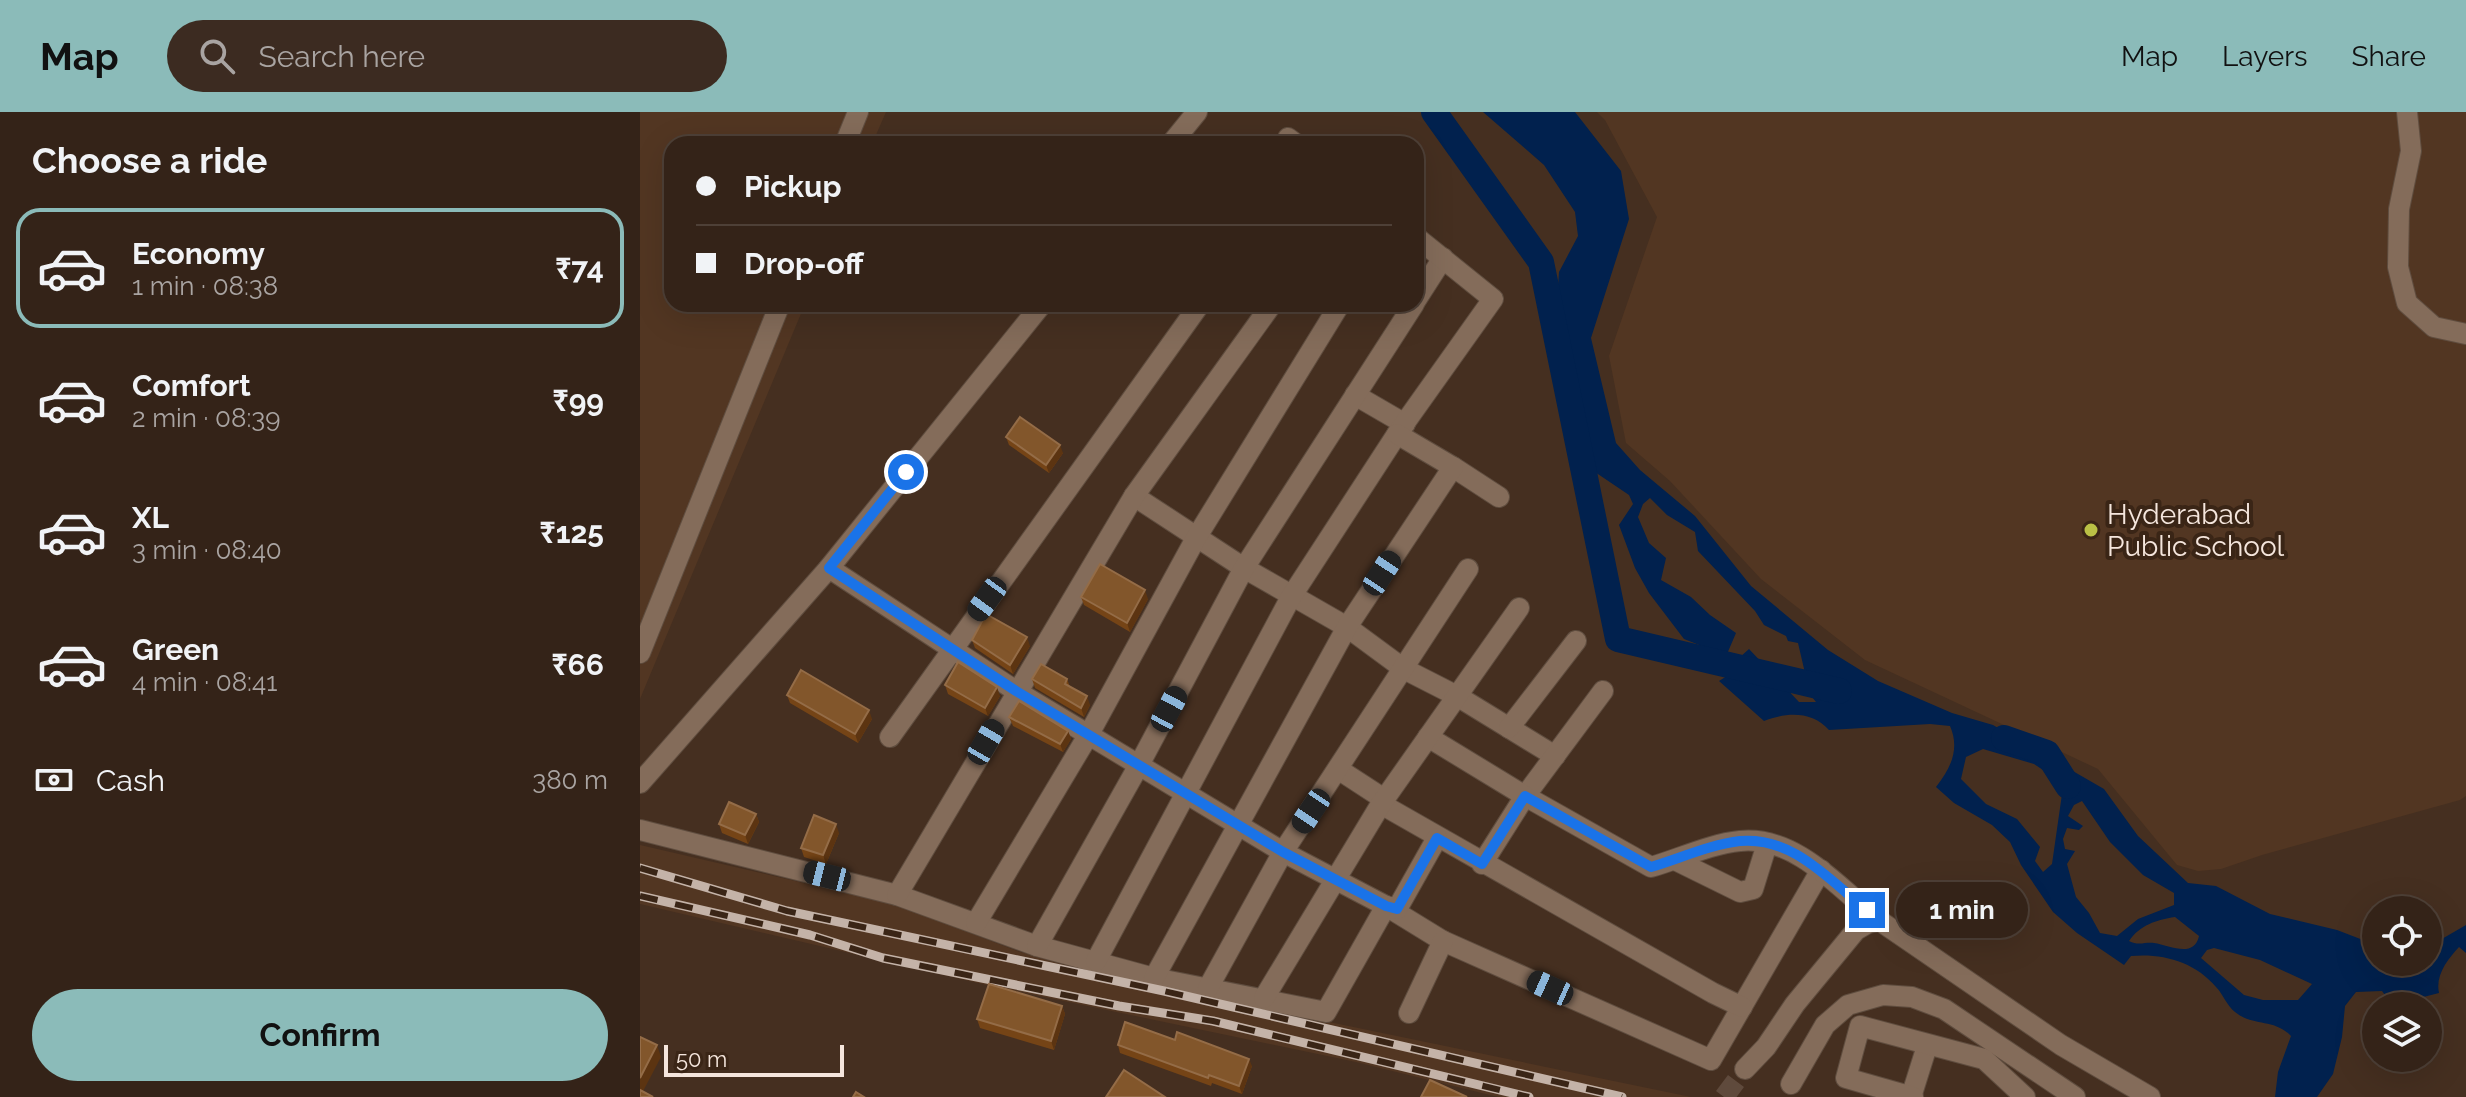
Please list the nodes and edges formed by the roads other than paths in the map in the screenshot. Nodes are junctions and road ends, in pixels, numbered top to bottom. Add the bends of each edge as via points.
1 (858, 112) edge
2 (1197, 112) edge
3 (2407, 112) edge
4 (848, 136) edge
5 (1178, 136) edge
6 (1424, 243) edge
7 (1443, 258) junction
8 (1424, 288) edge
9 (777, 312) edge
10 (1036, 312) edge
11 (1194, 312) edge
12 (1266, 312) edge
13 (1335, 312) edge
14 (1409, 312) edge
15 (2466, 334) edge
16 (1355, 395) junction
17 (1401, 429) junction
18 (1453, 467) junction
19 (1134, 496) junction
20 (1499, 497) dead end
21 (1196, 538) junction
22 (829, 568) junction
23 (1244, 568) junction
24 (1468, 569) dead end
25 (1291, 597) junction
26 (1519, 608) dead end
27 (1347, 627) junction
28 (1576, 641) dead end
29 (952, 649) junction
30 (640, 653) edge
31 (1404, 669) junction
32 (1016, 691) junction
33 (1603, 691) dead end
34 (1457, 696) junction
35 (1509, 728) junction
36 (1089, 734) junction
37 (890, 737) dead end
38 (1428, 737) junction
39 (1555, 756) junction
40 (1139, 765) junction
41 (1338, 769) junction
42 (640, 783) edge
43 (1188, 794) junction
44 (1525, 796) junction
45 (1383, 802) junction
46 (1240, 826) junction
47 (640, 830) edge
48 (1437, 838) junction
49 (1767, 844) junction
50 (1283, 852) junction
51 (1675, 860) junction
52 (1482, 864) junction
53 (1821, 870) junction
54 (1335, 880) junction
55 (897, 895) junction
56 (1386, 906) junction
57 (1880, 921) junction
58 (976, 923) junction
59 (1443, 941) junction
60 (1037, 946) junction
61 (1096, 961) junction
62 (1154, 978) junction
63 (1208, 988) junction
64 (1264, 998) junction
65 (1742, 1007) junction
66 (1409, 1013) dead end
67 (1927, 1046) junction
68 (1745, 1069) tunnel mouth
69 (1791, 1084) dead end
70 (1912, 1097) edge
71 (2025, 1097) edge
72 (2075, 1097) edge
73 (2150, 1097) edge

1 - 4 street
2 - 5 street
3 - 15 street via 2411,151 2399,209 2398,267 2407,303 2434,327
6 - 7 street
7 - 8 street
7 - 17 street via 1493,299
9 - 30 street
10 - 22 street
11 - 29 street
12 - 19 street
13 - 21 street
14 - 16 street
16 - 17 street
16 - 23 street
17 - 18 street
17 - 25 street
18 - 20 street
18 - 27 street
19 - 21 street
19 - 32 street
21 - 23 street
21 - 36 street
22 - 29 street
22 - 42 street
23 - 25 street
23 - 40 street
24 - 31 street
25 - 27 street
25 - 43 street
26 - 34 street
27 - 31 street
27 - 46 street
28 - 35 street
29 - 32 street
29 - 37 street
31 - 34 street
31 - 41 street
32 - 36 street
32 - 55 street
33 - 39 street
34 - 35 street
34 - 38 street
35 - 39 street
36 - 40 street
36 - 58 street
38 - 44 street
38 - 45 street
39 - 44 street
40 - 43 street
40 - 60 street
41 - 45 street
41 - 50 street
43 - 46 street
43 - 61 street
44 - 51 street via 1651,867
44 - 52 street
45 - 48 street
45 - 54 street
46 - 50 street
46 - 62 street
47 - 55 street
48 - 52 street
48 - 56 street via 1397,909
49 - 51 street via 1741,841
49 - 51 street via 1753,889 1740,892
49 - 53 street via 1781,845
50 - 54 street
50 - 63 street
52 - 65 street
53 - 57 street
53 - 65 street
54 - 56 street
54 - 64 street
55 - 58 street
56 - 59 street
56 - 64 street via 1326,1012
57 - 68 street via 1856,930
57 - 73 street via 2061,1045
58 - 60 street
59 - 65 street via 1711,1060
59 - 66 street
60 - 61 street
61 - 62 street
62 - 63 street
63 - 64 street
67 - 70 street
67 - 70 street via 1860,1026 1846,1078
67 - 71 street via 1984,1059
69 - 72 street via 1825,1025 1848,1005 1883,995 1912,997 1944,1009

